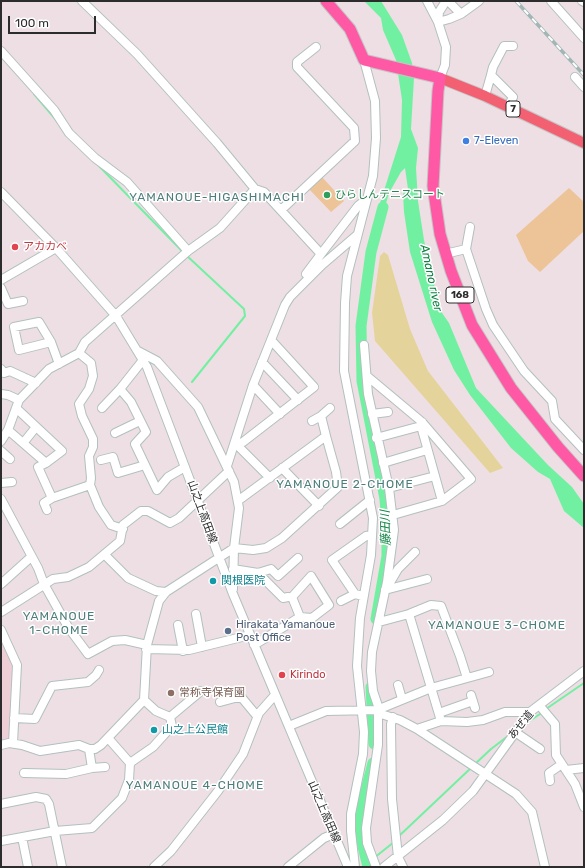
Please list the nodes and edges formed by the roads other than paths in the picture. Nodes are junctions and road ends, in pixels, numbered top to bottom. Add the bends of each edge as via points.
1 (82, 1) edge
2 (326, 1) edge
3 (427, 1) edge
4 (447, 1) edge
5 (479, 1) edge
6 (551, 1) edge
7 (461, 14) junction
8 (438, 22) junction
9 (584, 38) edge
10 (513, 46) dead end
11 (316, 47) dead end
12 (1, 51) edge
13 (364, 60) junction
14 (491, 76) junction
15 (575, 77) dead end
16 (440, 78) junction
17 (584, 87) edge
18 (485, 96) junction
19 (508, 107) junction
20 (584, 143) edge
21 (255, 189) junction
22 (1, 192) edge
23 (367, 199) junction
24 (281, 210) junction
25 (470, 227) dead end
26 (358, 234) junction
27 (56, 248) junction
28 (466, 249) junction
29 (339, 250) junction
30 (188, 251) junction
31 (353, 251) junction
32 (321, 254) junction
33 (445, 254) junction
34 (1, 280) edge
35 (1, 288) edge
36 (290, 297) junction
37 (23, 300) dead end
38 (116, 316) junction
39 (271, 340) junction
40 (51, 342) junction
41 (364, 345) dead end
42 (138, 350) junction
43 (79, 353) junction
44 (143, 360) junction
45 (262, 362) junction
46 (59, 364) junction
47 (1, 369) edge
48 (367, 376) junction
49 (36, 383) junction
50 (254, 385) junction
51 (120, 389) junction
52 (1, 394) edge
53 (19, 400) junction
54 (298, 400) junction
55 (16, 408) junction
56 (102, 408) dead end
57 (330, 408) dead end
58 (388, 412) dead end
59 (280, 414) junction
60 (372, 414) junction
61 (321, 416) junction
62 (140, 421) junction
63 (312, 421) dead end
64 (421, 424) junction
65 (36, 427) junction
66 (8, 430) junction
67 (115, 433) dead end
68 (326, 436) junction
69 (376, 438) junction
70 (1, 441) edge
71 (24, 442) junction
72 (236, 444) junction
73 (427, 450) junction
74 (584, 450) edge
75 (1, 451) edge
76 (10, 460) dead end
77 (101, 460) dead end
78 (46, 463) junction
79 (383, 463) junction
80 (145, 465) junction
81 (185, 467) junction
82 (282, 468) junction
83 (228, 469) junction
84 (435, 476) junction
85 (584, 476) edge
86 (270, 478) junction
87 (12, 482) dead end
88 (1, 483) edge
89 (90, 485) junction
90 (389, 488) junction
91 (52, 498) junction
92 (1, 499) edge
93 (198, 500) junction
94 (238, 500) junction
95 (370, 500) junction
96 (442, 501) junction
97 (319, 506) junction
98 (47, 510) dead end
99 (393, 515) junction
100 (340, 524) dead end
101 (123, 529) junction
102 (372, 535) junction
103 (234, 548) junction
104 (414, 552) dead end
105 (105, 555) junction
106 (31, 557) junction
107 (218, 557) junction
108 (298, 558) dead end
109 (234, 569) junction
110 (258, 573) junction
111 (427, 579) dead end
112 (1, 584) edge
113 (44, 584) junction
114 (385, 590) junction
115 (166, 592) junction
116 (233, 594) junction
117 (359, 595) junction
118 (288, 597) dead end
119 (341, 601) dead end
120 (1, 612) edge
121 (196, 614) dead end
122 (409, 614) junction
123 (300, 617) junction
124 (379, 622) junction
125 (178, 625) dead end
126 (1, 630) edge
127 (250, 635) junction
128 (254, 645) junction
129 (146, 647) junction
130 (202, 647) junction
131 (183, 651) junction
132 (98, 670) dead end
133 (584, 671) edge
134 (489, 672) dead end
135 (467, 678) junction
136 (398, 686) dead end
137 (431, 688) junction
138 (201, 691) dead end
139 (276, 695) junction
140 (402, 699) junction
141 (144, 700) junction
142 (220, 702) dead end
143 (473, 702) dead end
144 (539, 705) junction
145 (375, 710) junction
146 (363, 712) junction
147 (530, 712) junction
148 (258, 716) junction
149 (170, 717) junction
150 (393, 717) junction
151 (440, 717) junction
152 (14, 718) junction
153 (289, 726) junction
154 (417, 730) junction
155 (515, 732) junction
156 (108, 738) junction
157 (13, 743) junction
158 (1, 745) edge
159 (89, 749) junction
160 (540, 749) dead end
161 (130, 763) junction
162 (105, 767) dead end
163 (564, 767) junction
164 (92, 768) junction
165 (584, 768) edge
166 (24, 773) dead end
167 (486, 773) junction
168 (550, 781) dead end
169 (1, 804) edge
170 (584, 807) edge
171 (55, 831) junction
172 (334, 834) junction
173 (22, 837) junction
174 (1, 841) edge
175 (398, 857) junction
176 (28, 867) edge
177 (62, 867) edge
178 (154, 867) edge
179 (288, 867) edge
180 (348, 867) edge
181 (355, 867) edge
182 (376, 867) edge
183 (384, 867) edge
184 (403, 867) edge
185 (545, 867) edge

1 - 21 street via 137,54
2 - 13 highway via 350,29
3 - 8 street
4 - 7 street
4 - 8 street via 438,12
5 - 7 street
6 - 9 street
7 - 8 street
8 - 16 street via 446,46 445,65
10 - 14 street via 504,46
11 - 24 street via 297,62 297,67 354,128 355,141
12 - 30 street via 54,110 69,132 95,158 127,182
13 - 16 highway
13 - 23 street via 376,118 375,158
14 - 18 street
14 - 19 street via 514,97
15 - 17 street
16 - 18 main road, 7
16 - 33 highway, 168 via 434,186
18 - 19 main road, 7
19 - 20 main road, 7
21 - 24 street via 264,192
21 - 30 street via 220,228
22 - 27 street, 山之上高田線
23 - 26 street
23 - 32 street via 358,206
24 - 32 street
25 - 28 street
26 - 29 street
26 - 31 street
27 - 34 street
27 - 38 street, 山之上高田線
28 - 33 street
28 - 74 street via 493,325 524,371 552,400 555,419
29 - 31 street via 350,248
29 - 36 street
30 - 38 street
31 - 95 street via 345,303 344,371
32 - 36 street
33 - 85 highway, 168 via 472,325 489,353 511,388
35 - 37 street via 8,304
36 - 39 street
38 - 42 street, 山之上高田線
38 - 43 street via 84,342
39 - 45 street
39 - 54 street via 314,387
40 - 40 street via 39,322 14,327 19,350
40 - 46 street
41 - 48 street
42 - 44 street, 山之上高田線
42 - 83 street via 158,361 198,407
43 - 46 street
43 - 89 street via 91,363 93,376 89,389 79,404 93,438 89,456
44 - 51 street
44 - 81 street, 山之上高田線
45 - 50 street
45 - 54 street
46 - 49 street via 49,369
47 - 49 street via 4,373 10,371
48 - 60 street
48 - 64 street
49 - 53 street
50 - 59 street
50 - 72 street
51 - 56 street
51 - 62 street
52 - 53 street
53 - 55 street
54 - 59 street
55 - 65 street
55 - 66 street
57 - 61 street
58 - 60 street
59 - 72 street via 243,442
60 - 69 street
61 - 63 street
61 - 68 street
62 - 67 street
62 - 80 street via 146,432 135,444
64 - 69 street
64 - 73 street
64 - 96 street via 471,479
65 - 71 street
65 - 78 street via 62,451
66 - 70 street
66 - 71 street
68 - 82 street
68 - 97 street via 338,487
69 - 79 street
71 - 78 street
72 - 83 street
72 - 86 street
73 - 79 street
73 - 84 street
75 - 76 street
77 - 80 street via 113,457 118,473
78 - 91 street via 38,467
79 - 90 street
80 - 81 street via 157,490 168,477
81 - 93 street, 山之上高田線
82 - 86 street
82 - 97 street
83 - 93 street
83 - 94 street
84 - 90 street
84 - 96 street
86 - 94 street
87 - 88 street
89 - 91 street
89 - 101 street via 99,507 111,525
90 - 99 street
91 - 98 street via 44,503
92 - 106 street
93 - 101 street via 170,523 141,511 129,520
93 - 107 street, 山之上高田線
94 - 103 street
95 - 100 street
95 - 102 street
96 - 99 street
97 - 103 street via 282,538 266,548
99 - 114 street via 392,548
101 - 105 street via 120,541
102 - 117 street via 371,555
102 - 117 street via 366,536 332,560
103 - 107 street
103 - 109 street
104 - 114 street via 398,569
105 - 113 street via 89,567 68,577 53,579
105 - 115 street via 128,578 156,591
106 - 112 street
106 - 113 street
107 - 115 street
107 - 116 street, 山之上高田線
108 - 110 street via 278,576 271,569
109 - 110 street
109 - 116 street
110 - 118 street via 283,598
111 - 114 street
113 - 120 street
113 - 129 street via 68,627 88,654 112,641 125,640
114 - 124 street
115 - 129 street via 159,601
116 - 127 street, 山之上高田線
117 - 119 street
117 - 146 street via 357,666
121 - 130 street
122 - 124 street
122 - 135 street via 431,605 441,606
122 - 137 street
123 - 123 street via 312,618 329,605 311,576 292,597
123 - 128 street
124 - 145 street via 372,652 371,671 378,706
125 - 131 street
126 - 152 street via 17,665
127 - 128 street, 山之上高田線
127 - 130 street
128 - 139 street, 山之上高田線
129 - 131 street
129 - 141 street
130 - 131 street
132 - 152 street via 88,682 52,686 35,719
133 - 144 street, あぜ道
134 - 135 street
135 - 137 street
136 - 140 street
137 - 140 street
137 - 151 street
138 - 149 street
139 - 148 street
139 - 153 street, 山之上高田線
140 - 145 street
141 - 149 street via 156,711
141 - 156 street
142 - 148 street via 242,698
143 - 151 street
144 - 147 street, あぜ道
144 - 163 street via 555,724 556,755
145 - 146 street
145 - 150 street
145 - 182 street via 378,745 366,828 367,843
146 - 153 street via 326,711
146 - 181 street via 363,754 351,814
147 - 151 street via 505,712 483,720 467,722
147 - 155 street, あぜ道
148 - 178 street via 243,754 171,851
149 - 161 street via 172,726 153,747
150 - 154 street
150 - 175 street via 392,799
151 - 154 street
152 - 157 street
153 - 172 street, 山之上高田線
154 - 167 street
155 - 160 street
155 - 167 street, あぜ道
156 - 159 street via 96,749
156 - 161 street
157 - 158 street
157 - 159 street via 40,751 79,745
159 - 164 street
161 - 171 street via 129,780 122,798 92,828
162 - 164 street
163 - 165 street
163 - 168 street via 549,773
163 - 170 street via 575,784
164 - 166 street via 66,774
167 - 175 street, あぜ道 via 473,791 443,820
167 - 185 street via 516,794 532,812
169 - 171 street via 42,797 49,804
171 - 173 street
171 - 177 street
172 - 179 street via 324,838
172 - 180 street, 山之上高田線
173 - 174 street
173 - 176 street
175 - 183 street, あぜ道
175 - 184 street

